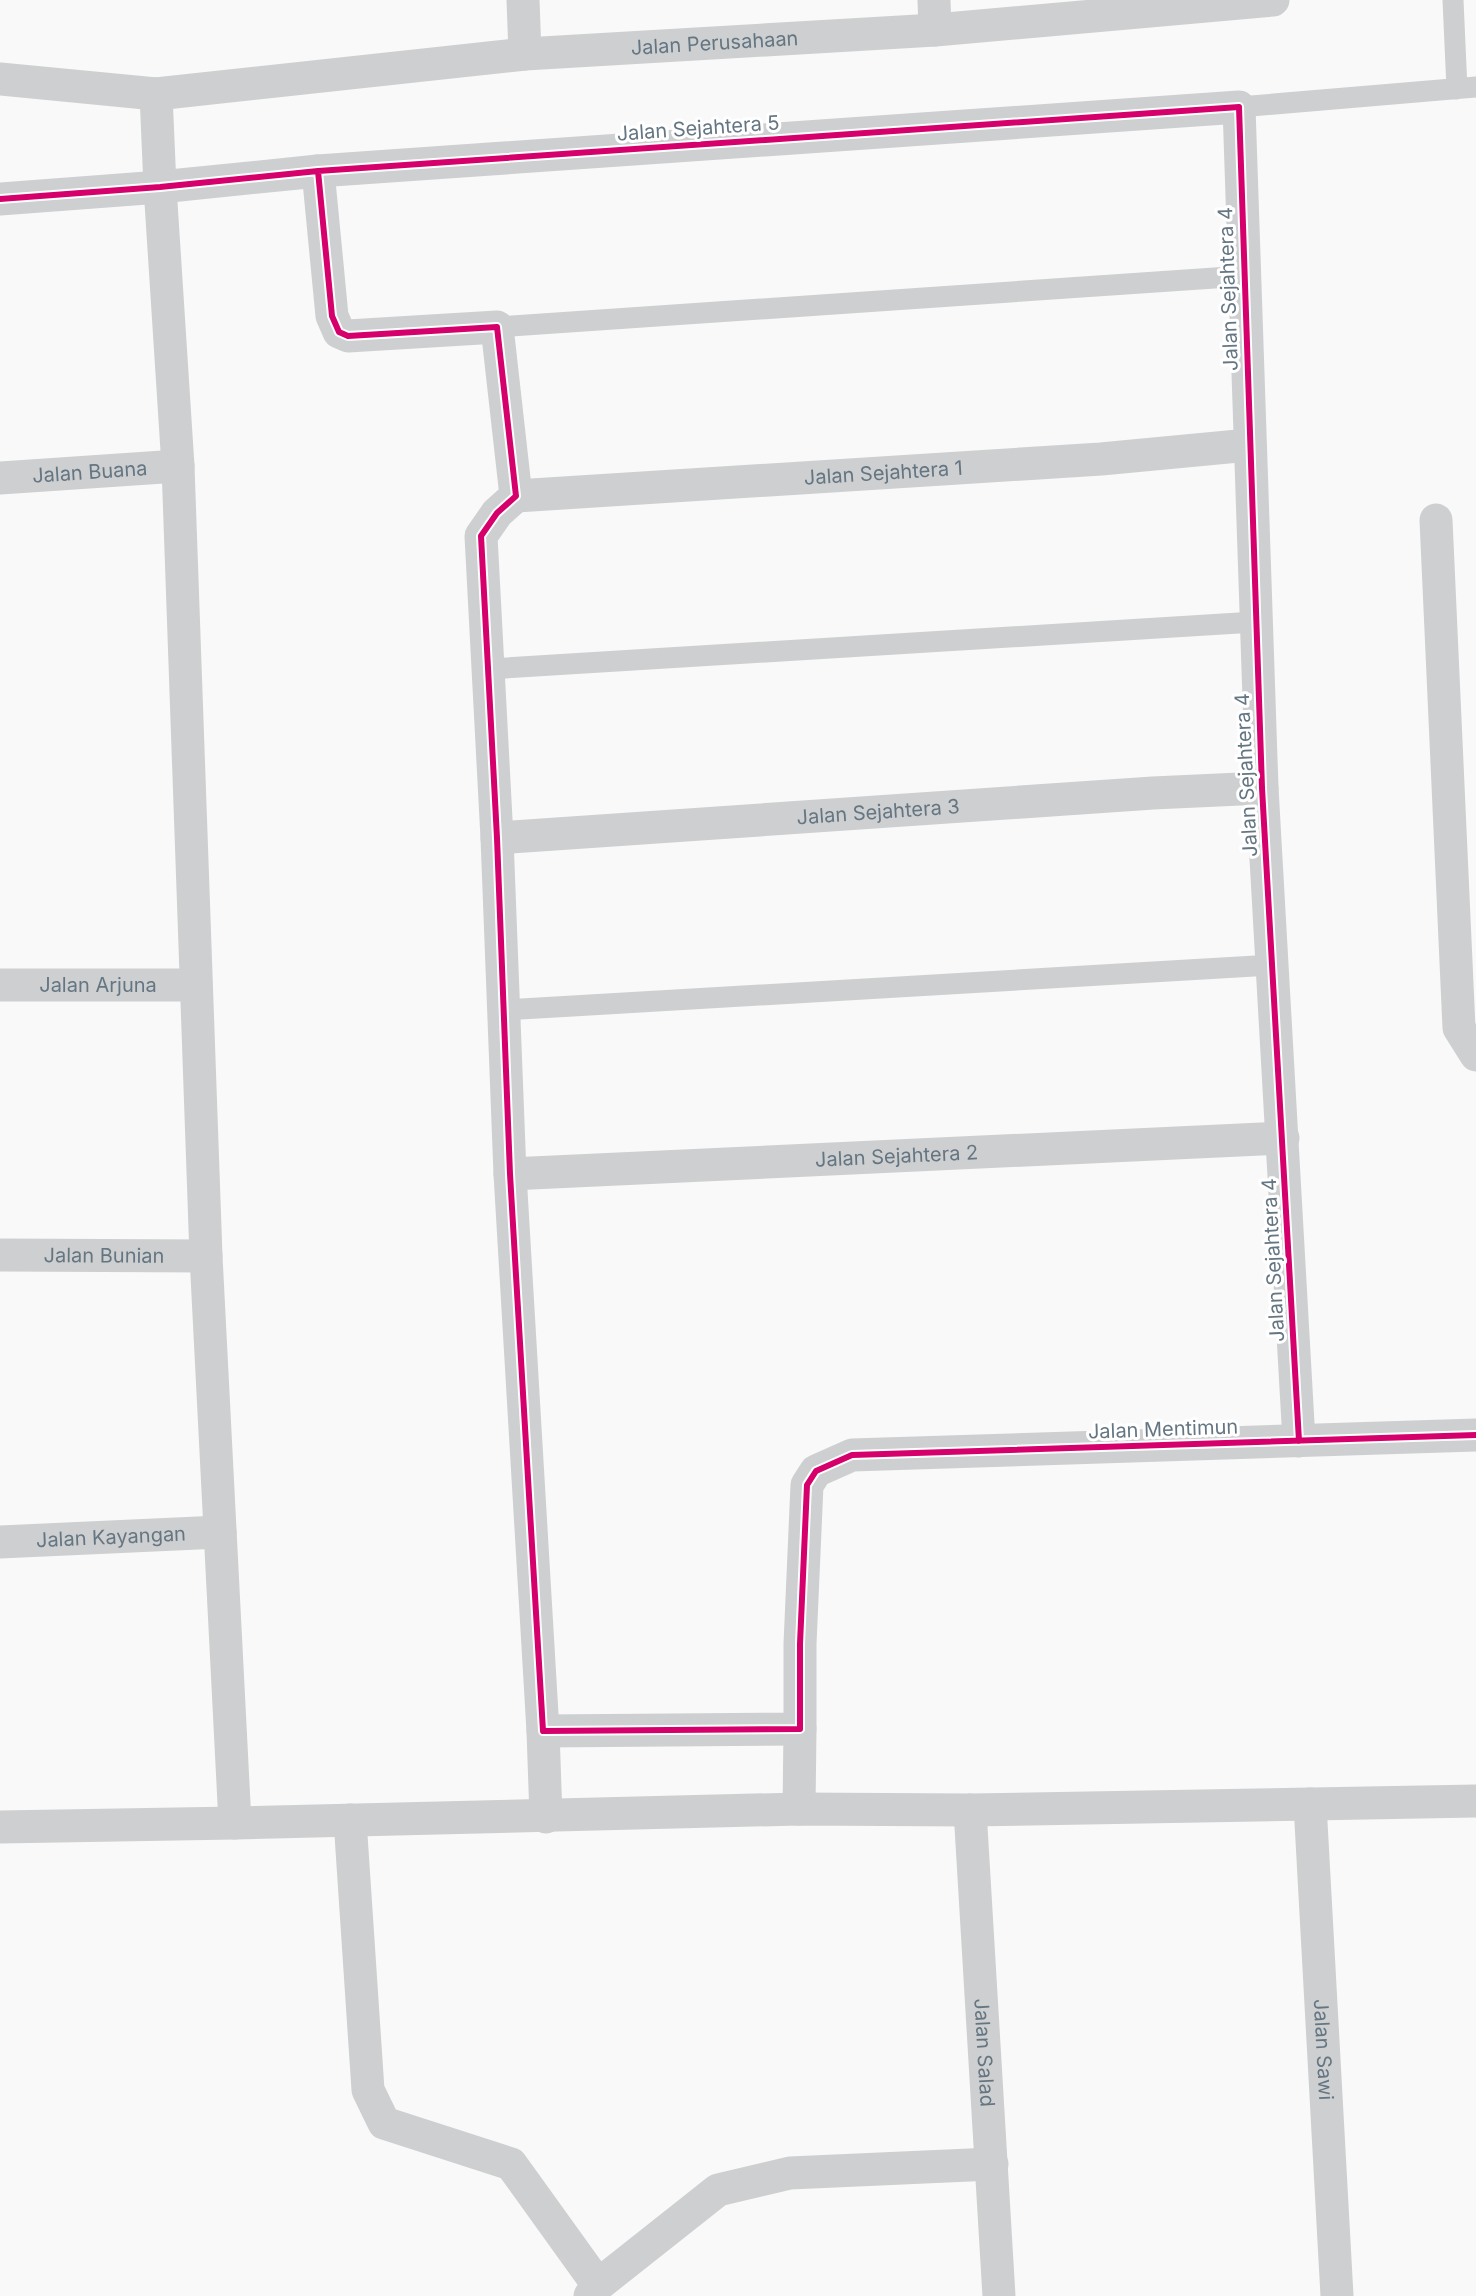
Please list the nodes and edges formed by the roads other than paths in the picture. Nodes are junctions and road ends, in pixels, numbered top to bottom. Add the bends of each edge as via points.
1 (524, 0) edge
2 (1273, 0) edge
3 (1453, 0) edge
4 (934, 15) edge
5 (525, 54) junction
6 (0, 79) edge
7 (1466, 88) edge
8 (156, 94) junction
9 (1239, 107) junction
10 (318, 171) junction
11 (160, 187) junction
12 (0, 199) edge
13 (1244, 276) junction
14 (497, 327) junction
15 (1249, 445) junction
16 (178, 466) junction
17 (0, 478) edge
18 (516, 496) junction
19 (1436, 520) dead end
20 (1255, 622) junction
21 (488, 669) junction
22 (1262, 788) junction
23 (497, 838) junction
24 (1273, 965) junction
25 (195, 985) junction
26 (0, 986) edge
27 (504, 1010) junction
28 (1476, 1055) edge
29 (1282, 1138) junction
30 (510, 1174) junction
31 (0, 1255) edge
32 (206, 1256) junction
33 (1476, 1435) edge
34 (1299, 1441) junction
35 (220, 1532) junction
36 (0, 1542) edge
37 (800, 1730) junction
38 (543, 1731) junction
39 (1476, 1801) edge
40 (1310, 1804) junction
41 (799, 1809) junction
42 (970, 1810) junction
43 (546, 1816) junction
44 (350, 1820) junction
45 (235, 1824) junction
46 (0, 1827) edge
47 (992, 2164) junction
48 (594, 2291) edge
49 (999, 2296) edge
50 (1337, 2296) edge

1 - 5 street
2 - 4 street, Jalan Perusahaan
3 - 7 lane
4 - 5 street, Jalan Perusahaan
5 - 8 street, Jalan Perusahaan
6 - 8 street, Jalan Perusahaan
7 - 9 lane
8 - 11 street
9 - 10 street, Jalan Sejahtera 5
9 - 13 street, Jalan Sejahtera 4
10 - 11 street, Jalan Sejahtera 5
10 - 14 street via 332,316 339,332 348,336
11 - 12 street, Jalan Sejahtera 5
11 - 16 street
13 - 14 lane
13 - 15 street, Jalan Sejahtera 4
14 - 18 street
15 - 18 street, Jalan Sejahtera 1 via 1101,459
15 - 20 street, Jalan Sejahtera 4
16 - 17 street, Jalan Buana
16 - 25 street
18 - 21 street via 497,513 481,536
19 - 28 street via 1459,1028
20 - 21 lane
20 - 22 street, Jalan Sejahtera 4
21 - 23 street
22 - 23 street, Jalan Sejahtera 3
22 - 24 street, Jalan Sejahtera 4
23 - 27 street
24 - 27 lane
24 - 29 street, Jalan Sejahtera 4
25 - 26 street, Jalan Arjuna
25 - 32 street
27 - 30 street
29 - 30 street, Jalan Sejahtera 2
29 - 34 street, Jalan Sejahtera 4
30 - 38 street
31 - 32 street, Jalan Bunian
32 - 35 street
33 - 34 street, Jalan Mentimun
34 - 37 street, Jalan Mentimun via 852,1455 816,1470 807,1485
35 - 36 street, Jalan Kayangan
35 - 45 street
37 - 38 street
37 - 41 street
38 - 43 street
39 - 40 street
40 - 42 street
40 - 50 street, Jalan Sawi
41 - 42 street
41 - 43 street
42 - 47 street, Jalan Salad
43 - 44 street
44 - 45 street
44 - 48 street via 368,2090 384,2124 511,2164
45 - 46 street
47 - 48 street via 790,2173 718,2190
47 - 49 street, Jalan Salad

